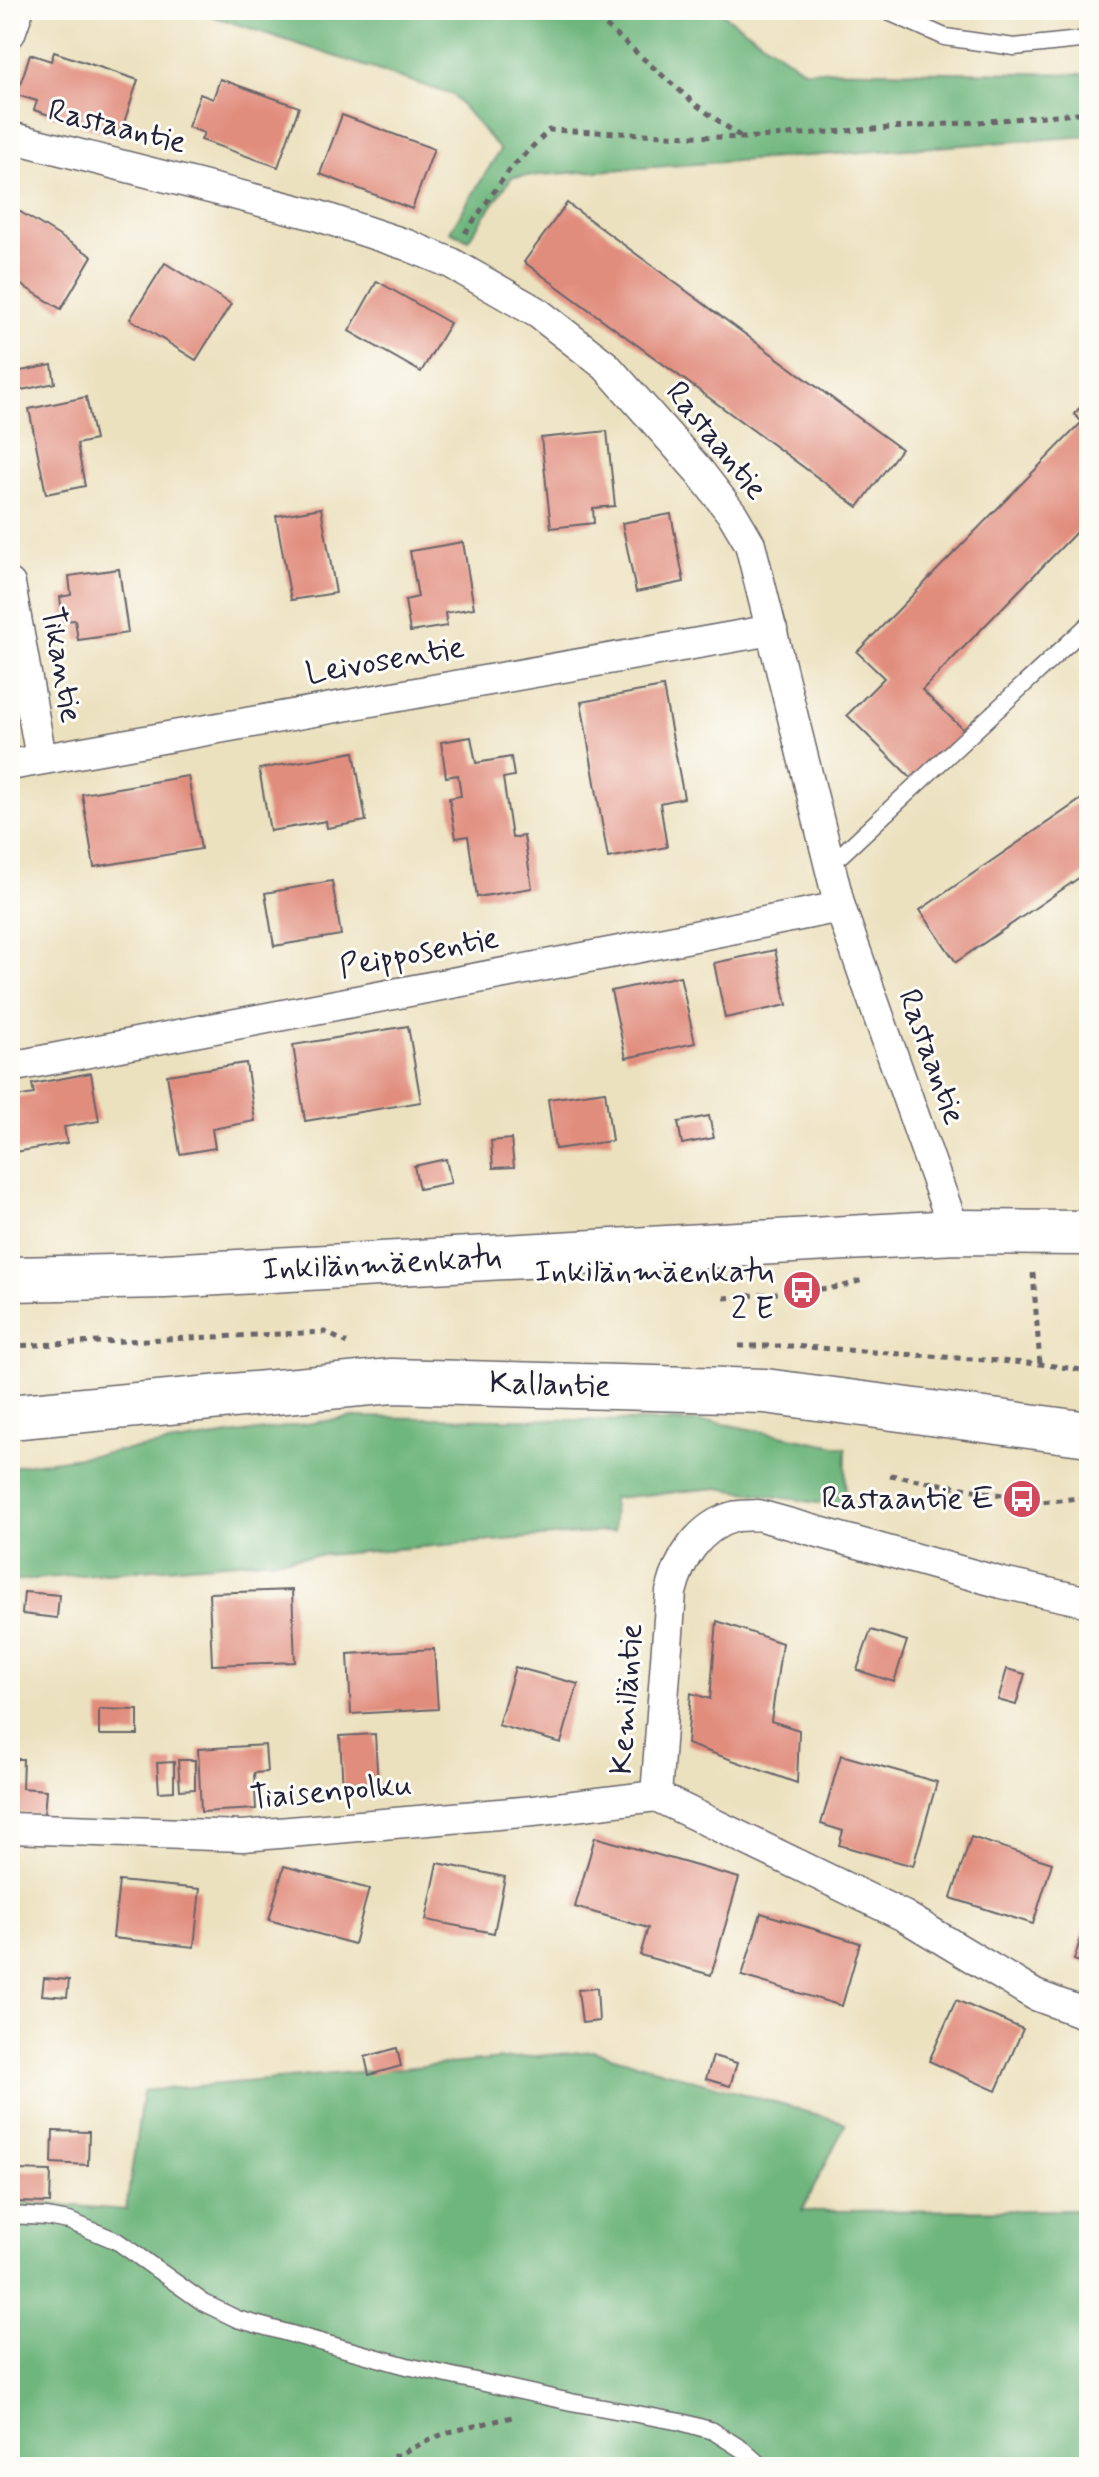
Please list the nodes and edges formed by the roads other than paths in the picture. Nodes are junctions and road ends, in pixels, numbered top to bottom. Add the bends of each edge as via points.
1 (18, 10) edge
2 (884, 10) edge
3 (10, 33) edge
4 (1089, 39) edge
5 (10, 137) edge
6 (10, 584) edge
7 (1089, 624) edge
8 (772, 630) junction
9 (41, 758) junction
10 (10, 765) edge
11 (829, 866) junction
12 (840, 907) junction
13 (10, 1067) edge
14 (955, 1232) junction
15 (1089, 1233) edge
16 (10, 1279) edge
17 (10, 1417) edge
18 (1089, 1434) edge
19 (1089, 1602) edge
20 (656, 1796) junction
21 (10, 1828) edge
22 (1089, 2015) edge
23 (10, 2215) edge
24 (762, 2467) edge

1 - 3 street
2 - 4 lane via 945,37 1014,47
5 - 8 street, Rastaantie via 316,215 407,245 451,263 538,313 606,366 733,515 750,544
6 - 9 street, Tikantie
7 - 11 lane
8 - 9 street, Leivosentie
8 - 11 street, Rastaantie
9 - 10 street, Leivosentie
11 - 12 street, Rastaantie
12 - 13 street, Peipposentie
12 - 14 street, Rastaantie
14 - 15 street, Inkilänmäenkatu
14 - 16 street, Inkilänmäenkatu via 165,1276
17 - 18 street, Kallantie via 392,1381 765,1391
19 - 20 street, Kemiläntie via 758,1515 733,1517 712,1527 677,1570
20 - 21 street, Tiaisenpolku via 243,1836
20 - 22 street, Kemiläntie via 904,1916 1035,1995
23 - 24 lane via 69,2221 117,2241 204,2303 237,2319 407,2366 713,2431

